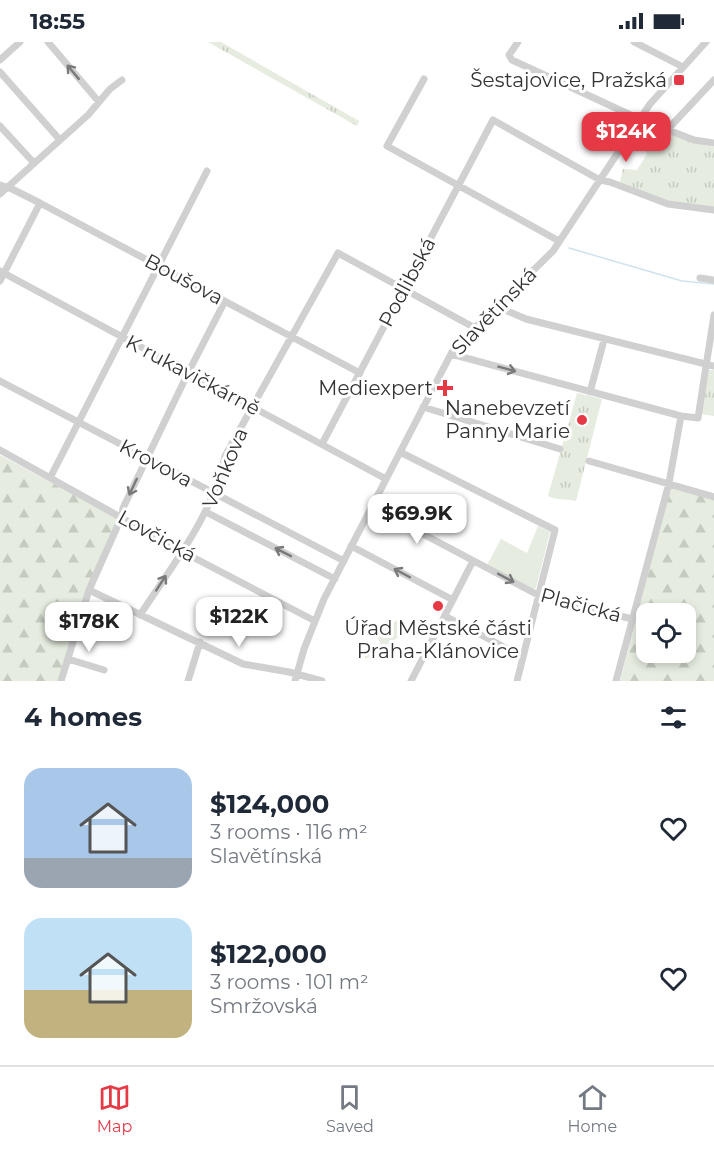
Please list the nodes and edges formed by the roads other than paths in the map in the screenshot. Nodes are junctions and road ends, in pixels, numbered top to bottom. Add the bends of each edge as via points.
1 (20, 42) edge
2 (48, 42) edge
3 (518, 42) edge
4 (634, 42) edge
5 (706, 42) edge
6 (0, 60) edge
7 (683, 67) junction
8 (0, 72) edge
9 (424, 79) dead end
10 (122, 80) dead end
11 (714, 80) edge
12 (99, 102) junction
13 (641, 118) junction
14 (0, 126) edge
15 (668, 129) junction
16 (60, 140) junction
17 (714, 143) edge
18 (34, 163) junction
19 (207, 171) dead end
20 (600, 180) junction
21 (458, 186) junction
22 (3, 187) edge
23 (0, 194) edge
24 (40, 202) junction
25 (714, 210) edge
26 (560, 242) junction
27 (159, 265) junction
28 (2, 272) edge
29 (700, 278) dead end
30 (714, 279) edge
31 (0, 281) edge
32 (403, 289) junction
33 (225, 300) junction
34 (499, 305) junction
35 (714, 315) edge
36 (475, 328) junction
37 (292, 336) junction
38 (122, 337) junction
39 (604, 340) junction
40 (451, 354) junction
41 (710, 365) edge
42 (188, 372) junction
43 (360, 373) junction
44 (0, 381) edge
45 (590, 392) junction
46 (252, 407) junction
47 (423, 407) junction
48 (681, 416) junction
49 (79, 422) junction
50 (322, 444) junction
51 (560, 449) dead end
52 (0, 450) edge
53 (400, 452) junction
54 (146, 458) junction
55 (588, 461) dead end
56 (51, 476) junction
57 (386, 479) junction
58 (669, 483) junction
59 (215, 494) junction
60 (714, 497) edge
61 (372, 507) junction
62 (206, 512) junction
63 (122, 516) junction
64 (351, 546) junction
65 (183, 552) junction
66 (344, 561) junction
67 (473, 561) junction
68 (335, 579) junction
69 (89, 590) junction
70 (538, 595) junction
71 (453, 600) junction
72 (140, 615) junction
73 (445, 616) junction
74 (632, 619) junction
75 (315, 621) junction
76 (200, 642) junction
77 (523, 657) junction
78 (68, 659) junction
79 (104, 670) dead end
80 (296, 677) edge
81 (61, 681) edge
82 (188, 681) edge
83 (322, 681) edge
84 (411, 681) edge
85 (517, 681) edge
86 (616, 681) edge

1 - 6 street
12 -> 2 street
3 - 13 street via 509,55 512,60
4 - 7 street
5 - 7 street, Slavětínská
7 - 13 street, Slavětínská
8 - 16 street
9 - 21 street via 387,146
10 - 12 street
11 - 15 street
12 - 16 street
13 - 15 street
13 - 20 street, Slavětínská
14 - 18 street
15 - 17 street via 694,141
16 - 18 street
18 - 22 street
19 - 27 street
20 - 21 street, Podlibská via 494,120
20 - 25 street via 668,204
20 - 26 street, Slavětínská
21 - 26 street
21 - 32 street, Podlibská
22 - 23 street
22 - 24 street, Boušova
24 - 27 street, Boušova
24 - 28 street
26 - 34 street, Slavětínská
27 - 33 street, Boušova
27 - 38 street
28 - 31 street
28 - 38 street, K rukavičkárně
29 - 30 street
32 - 36 street
32 - 37 street, Voňkova via 338,253
32 - 43 street, Podlibská
33 - 37 street, Boušova
33 - 42 street
34 - 36 street, Slavětínská
34 - 39 street via 526,319
35 - 41 street
36 - 40 street, Slavětínská
37 - 43 street, Boušova
37 - 46 street, Voňkova
38 - 42 street, K rukavičkárně
38 - 49 street
39 - 41 street
39 - 45 street
40 -> 45 street
40 - 47 street, Slavětínská
41 - 48 street via 698,418
42 - 46 street, K rukavičkárně
42 - 54 street
43 - 50 street, Podlibská
44 - 49 street, Krovova
45 - 48 street
46 - 50 street, K rukavičkárně
46 - 59 street, Voňkova via 225,456
47 - 51 street
47 - 53 street, Slavětínská
48 - 58 street
49 - 54 street, Krovova
49 - 56 street
50 - 57 street, K rukavičkárně
52 - 56 street, Lovčická
53 - 57 street, Slavětínská
53 - 70 street via 555,530
54 - 59 street, Krovova
54 -> 63 street
55 - 58 street
56 - 63 street, Lovčická
57 - 61 street, Slavětínská
58 - 60 street
58 - 74 street
59 - 62 street, Voňkova
59 - 66 street, Krovova
61 - 64 street, Slavětínská
61 - 67 street, Plačická
62 - 65 street, Voňkova
68 -> 62 street
63 - 65 street, Lovčická
63 - 69 street
64 - 66 street, Slavětínská
71 -> 64 street
72 -> 65 street, Voňkova
65 - 75 street, Lovčická
66 - 68 street, Slavětínská
67 -> 70 street, Plačická
67 - 71 street
68 - 75 street, Slavětínská
69 - 72 street
69 - 78 street
70 - 74 street, Plačická
70 - 77 street
71 - 73 street
72 - 76 street
73 - 77 street
73 - 84 street
74 - 86 street
75 - 80 street, Slavětínská
76 - 80 street via 243,664
76 - 82 street
77 - 85 street
78 - 79 street
78 - 81 street
80 - 83 street

